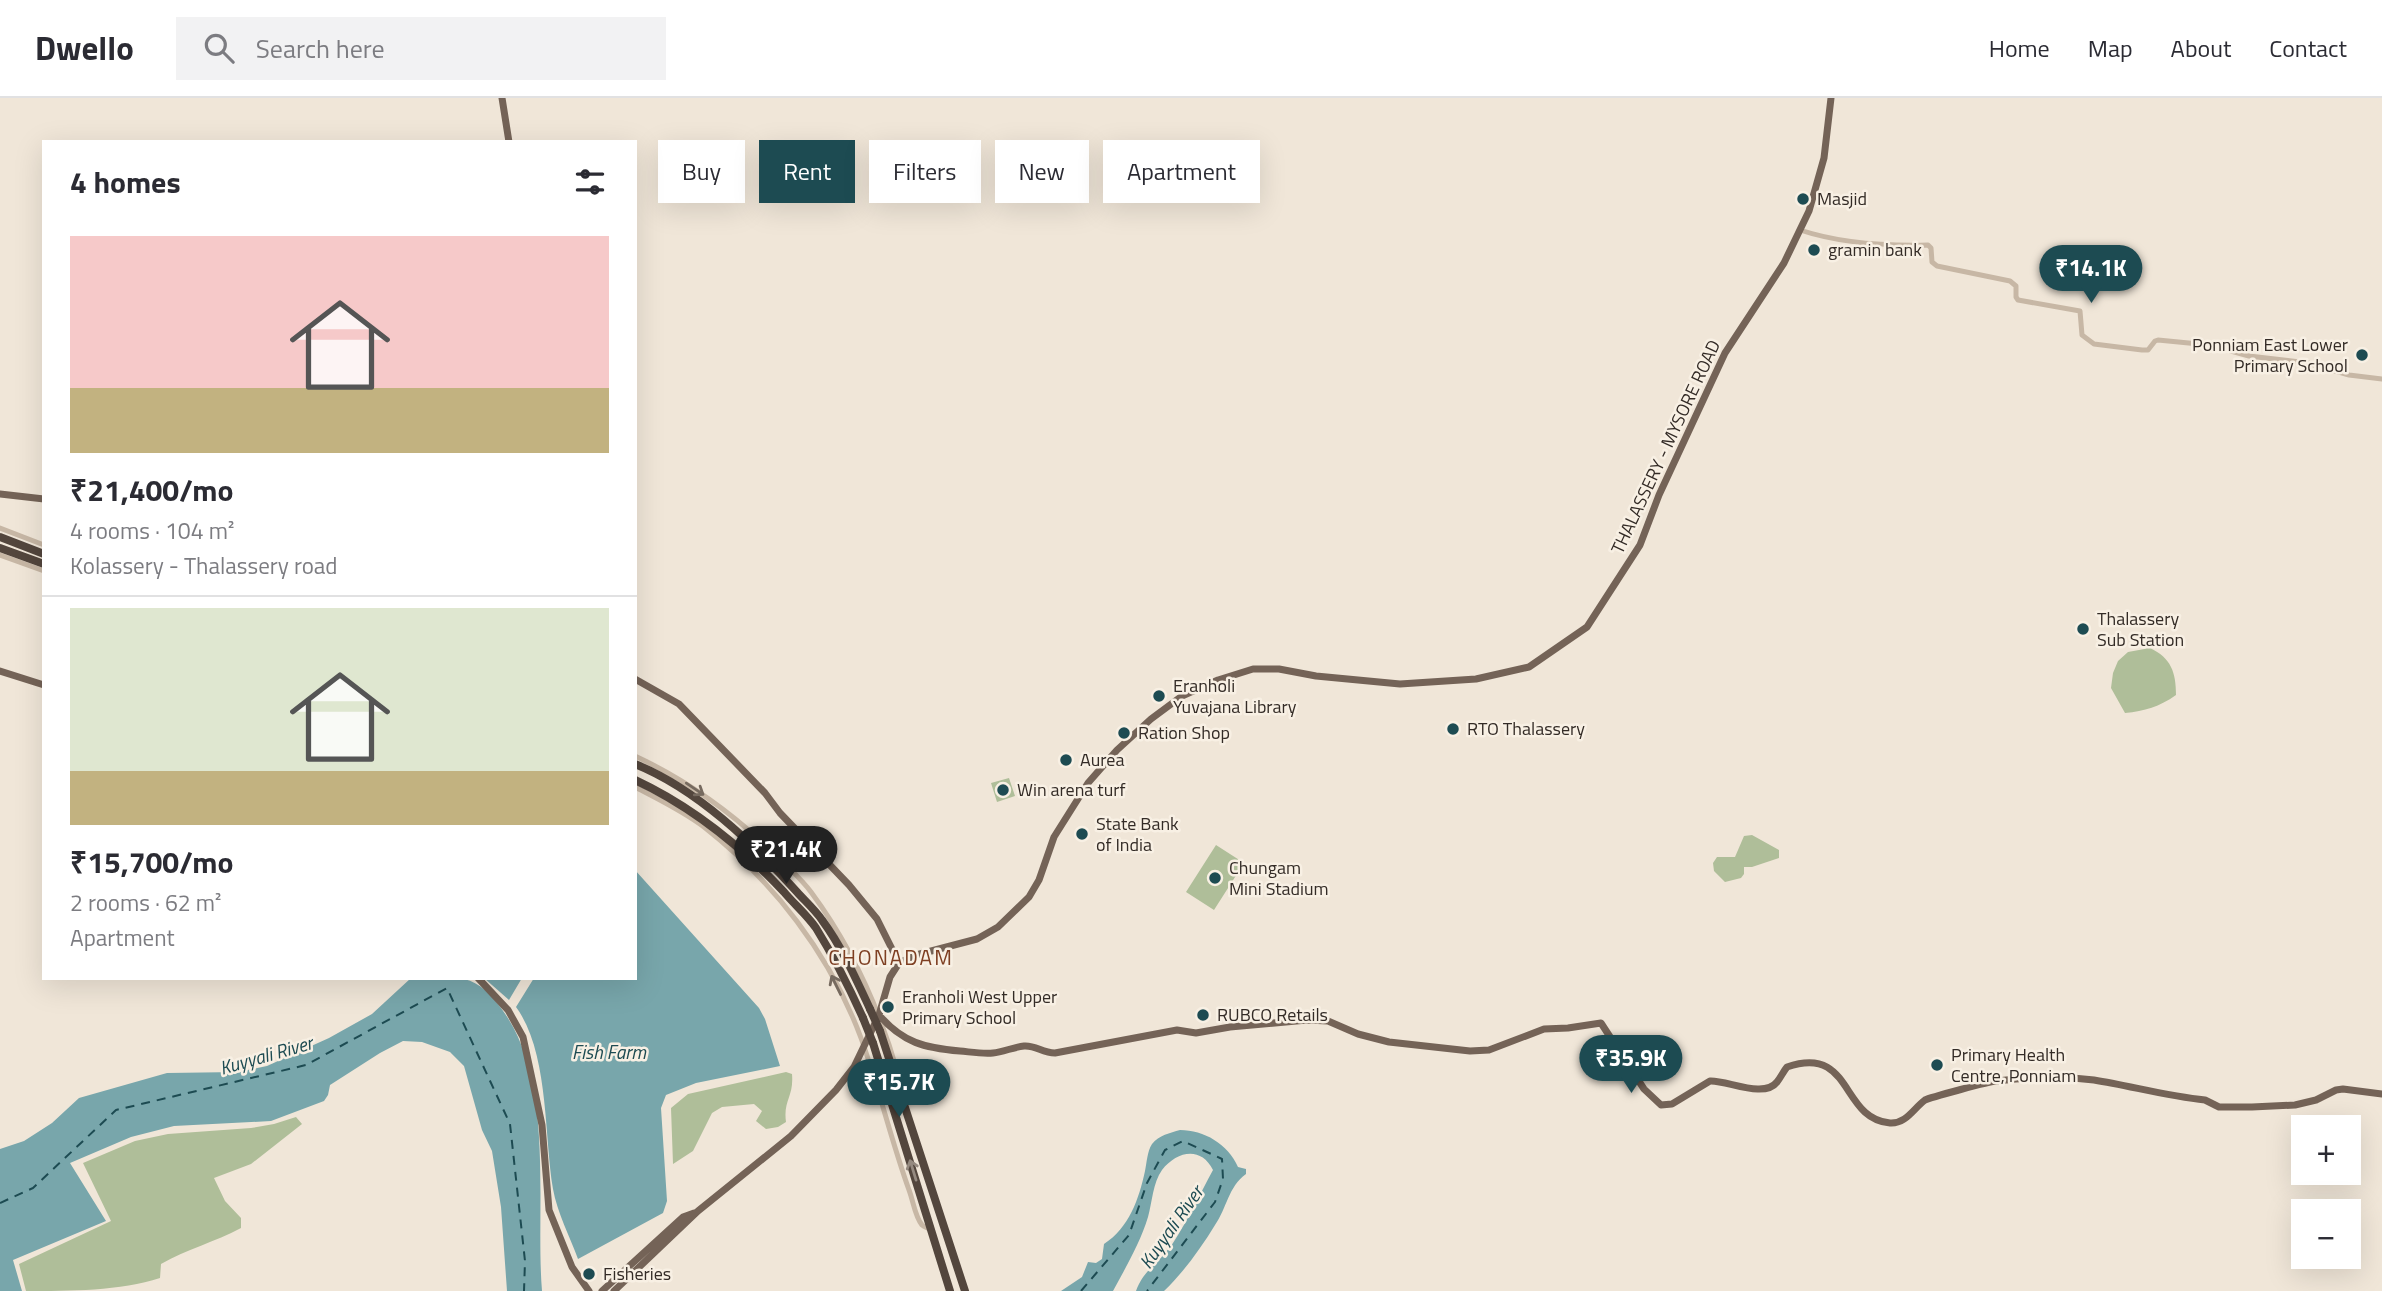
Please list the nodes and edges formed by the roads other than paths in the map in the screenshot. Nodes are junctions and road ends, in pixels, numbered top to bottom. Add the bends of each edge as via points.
1 (502, 98) edge
2 (1830, 98) edge
3 (509, 140) edge
4 (1800, 230) junction
5 (2382, 379) edge
6 (0, 494) edge
7 (42, 499) edge
8 (0, 528) edge
9 (0, 537) edge
10 (42, 544) edge
11 (0, 548) edge
12 (42, 553) edge
13 (0, 555) edge
14 (42, 563) edge
15 (42, 570) edge
16 (0, 671) edge
17 (637, 680) edge
18 (42, 684) edge
19 (637, 757) edge
20 (637, 765) edge
21 (637, 780) edge
22 (637, 788) edge
23 (899, 963) junction
24 (480, 980) edge
25 (879, 1015) junction
26 (864, 1048) junction
27 (891, 1050) junction
28 (869, 1064) junction
29 (896, 1080) junction
30 (2382, 1094) edge
31 (893, 1105) junction
32 (698, 1211) junction
33 (940, 1219) junction
34 (931, 1230) junction
35 (589, 1291) edge
36 (602, 1291) edge
37 (614, 1291) edge
38 (950, 1291) edge
39 (965, 1291) edge

1 - 3 main road
2 - 4 main road, THALASSERY - MYSORE ROAD via 1825,158
4 - 5 street via 1860,242 1927,245 1937,266 2010,281 2016,286 2018,300 2080,311 2082,335 2094,344 2141,350 2148,350 2158,340 2209,345
4 - 23 main road, THALASSERY - MYSORE ROAD via 1725,354 1640,545 1587,627 1529,667 1475,679 1400,684 1253,669 1182,696 1117,750 1088,783 1054,837 1029,897 1012,914 977,939
6 - 7 main road
8 - 10 street
9 - 12 highway
11 - 14 highway
13 - 15 street
16 - 18 main road
17 - 23 main road via 679,704 765,793 877,919
19 -> 25 street via 684,781 756,834 810,890 835,928
20 - 29 highway, bridge via 738,831 822,920 852,970
21 - 31 highway, bridge via 688,808 727,837 814,926 863,1018
26 -> 22 street via 826,965 788,907 702,826
23 - 25 main road
24 - 35 main road via 508,1010 523,1037 542,1125 549,1210 572,1267
25 - 26 main road
25 - 27 street
25 - 30 main road via 900,1036 920,1045 991,1053 1025,1046 1055,1053 1177,1030 1196,1034 1307,1020 1328,1021 1389,1042 1470,1051 1489,1050 1544,1029 1601,1023 1644,1089 1661,1105 1672,1104 1710,1081 1751,1089 1777,1083 1787,1067 1824,1064 1833,1069 1861,1107 1877,1119 1895,1123 1931,1097 1994,1081 2094,1080 2234,1108 2295,1105 2343,1089
26 - 28 street
26 - 32 main road via 836,1090 791,1136
27 - 29 highway
27 - 33 street
28 - 31 highway
28 - 34 street via 917,1213
29 - 33 highway
34 -> 31 highway
32 - 36 main road via 683,1217
32 - 37 main road
33 - 39 highway
34 - 38 highway

